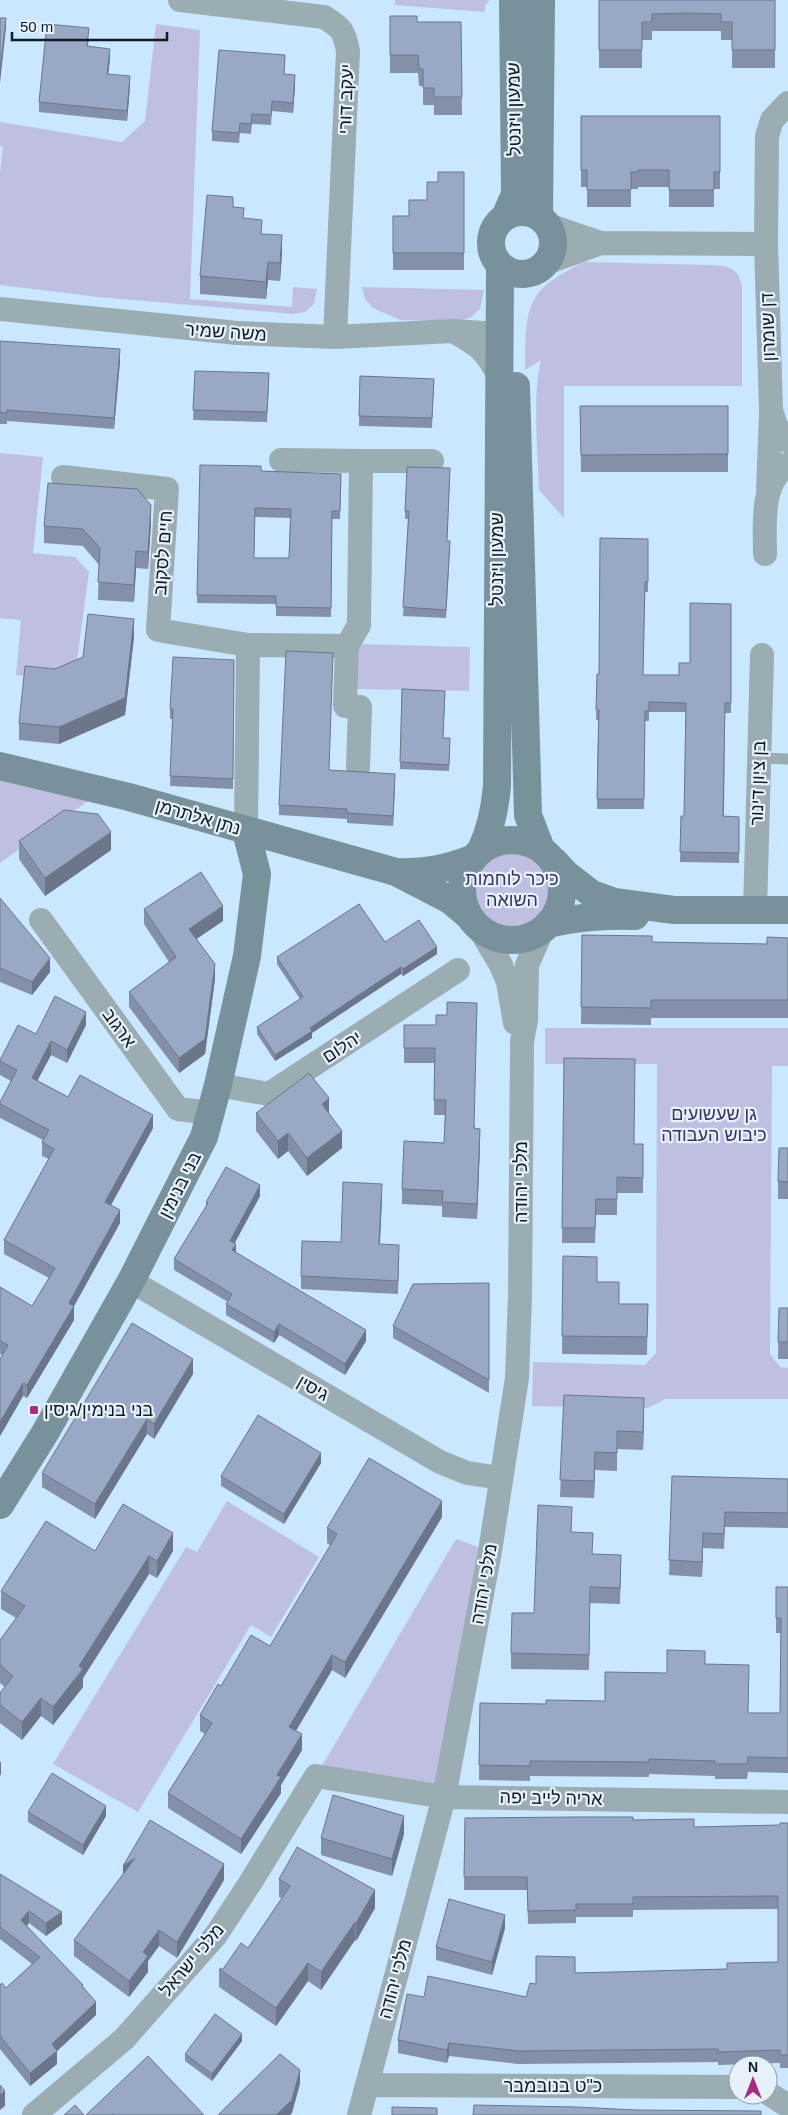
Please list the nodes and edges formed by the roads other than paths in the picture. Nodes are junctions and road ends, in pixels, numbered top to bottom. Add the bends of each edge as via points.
1 (180, 0) edge
2 (513, 0) edge
3 (541, 0) edge
4 (788, 103) edge
5 (505, 217) junction
6 (544, 221) junction
7 (601, 243) junction
8 (766, 244) junction
9 (546, 263) junction
10 (508, 269) junction
11 (0, 309) edge
12 (453, 331) junction
13 (498, 334) junction
14 (336, 336) junction
15 (498, 374) junction
16 (771, 410) junction
17 (788, 442) edge
18 (281, 460) dead end
19 (362, 461) junction
20 (432, 461) dead end
21 (788, 464) edge
22 (63, 477) dead end
23 (767, 494) junction
24 (765, 554) dead end
25 (248, 645) junction
26 (347, 646) junction
27 (762, 655) dead end
28 (759, 758) junction
29 (788, 759) edge
30 (0, 766) edge
31 (358, 768) dead end
32 (246, 831) junction
33 (547, 854) junction
34 (476, 855) junction
35 (396, 872) junction
36 (674, 910) junction
37 (788, 910) edge
38 (755, 911) junction
39 (41, 920) dead end
40 (474, 922) junction
41 (545, 927) junction
42 (458, 970) dead end
43 (522, 1041) junction
44 (218, 1085) junction
45 (211, 1113) junction
46 (131, 1281) junction
47 (501, 1478) junction
48 (0, 1504) edge
49 (316, 1776) joint
50 (444, 1797) junction
51 (788, 1802) edge
52 (367, 2085) junction
53 (728, 2088) edge
54 (34, 2115) edge
55 (359, 2115) edge

1 - 14 street, יעקב דורי via 324,17 345,34 348,51
2 - 5 street, שמעון ויזנטל via 515,194
3 - 6 street, שמעון ויזנטל
4 - 8 street, דן שומרון via 772,120 767,136
5 - 6 street via 522,212
5 - 10 street via 493,230 491,239 494,257
6 - 7 street
6 - 9 street via 554,244
7 - 8 street
7 - 9 street
8 - 16 street, דן שומרון
9 - 10 street via 532,272
10 - 13 street, שמעון ויזנטל
10 - 33 street, שמעון ויזנטל via 515,320 528,815
11 - 14 street, משה שמיר via 237,334
12 - 13 street, משה שמיר
12 - 14 street, משה שמיר
12 - 15 street via 477,344
13 - 15 street, שמעון ויזנטל
15 - 34 street, שמעון ויזנטל via 497,786 494,816
16 - 17 street, דן שומרון via 776,426
16 - 23 street, דן שומרון
18 - 19 street
19 - 20 street
19 - 26 street via 359,626
21 - 23 street via 775,475
22 - 25 street, חיים לסקוב via 167,489 158,630
23 - 24 street, דן שומרון
25 - 26 street, חיים לסקוב
25 - 32 street
26 - 31 street via 345,706 360,706
27 - 28 street, בן ציון דינור
28 - 29 lane
28 - 38 street, בן ציון דינור
30 - 32 street, נתן אלתרמן via 129,797
32 - 35 street, נתן אלתרמן
32 - 44 street, בני בנימין via 257,874 247,956
33 - 34 street via 527,842 510,840 493,843
33 - 36 street via 592,894 614,902
33 - 41 street via 560,874 563,890 560,906
34 - 35 street, נתן אלתרמן via 444,870
34 - 40 street via 465,871 462,884 463,901
35 - 40 street, נתן אלתרמן via 450,900
36 - 38 street
36 - 41 street via 652,916 568,919
37 - 38 street
39 - 45 street, ארגוב via 178,1109
40 - 41 street via 500,939 512,940 528,938
40 - 43 street, מלכי יהודה via 508,982
41 - 43 street, מלכי יהודה via 527,965 526,1021
42 - 44 street, יהלום via 269,1094
43 - 47 street, מלכי יהודה via 517,1378
44 - 45 street, בני בנימין
45 - 46 street, בני בנימין via 204,1137
46 - 47 street, גיסין via 440,1462 467,1473
46 - 48 street, בני בנימין via 45,1433
47 - 50 street, מלכי יהודה
49 - 50 street, אריה לייב יפה
49 - 54 street, מלכי ישראל via 216,1935 124,2039
50 - 51 street, אריה לייב יפה
50 - 52 street, מלכי יהודה
52 - 53 street, כ"ט בנובמבר
52 - 55 street, מלכי יהודה

